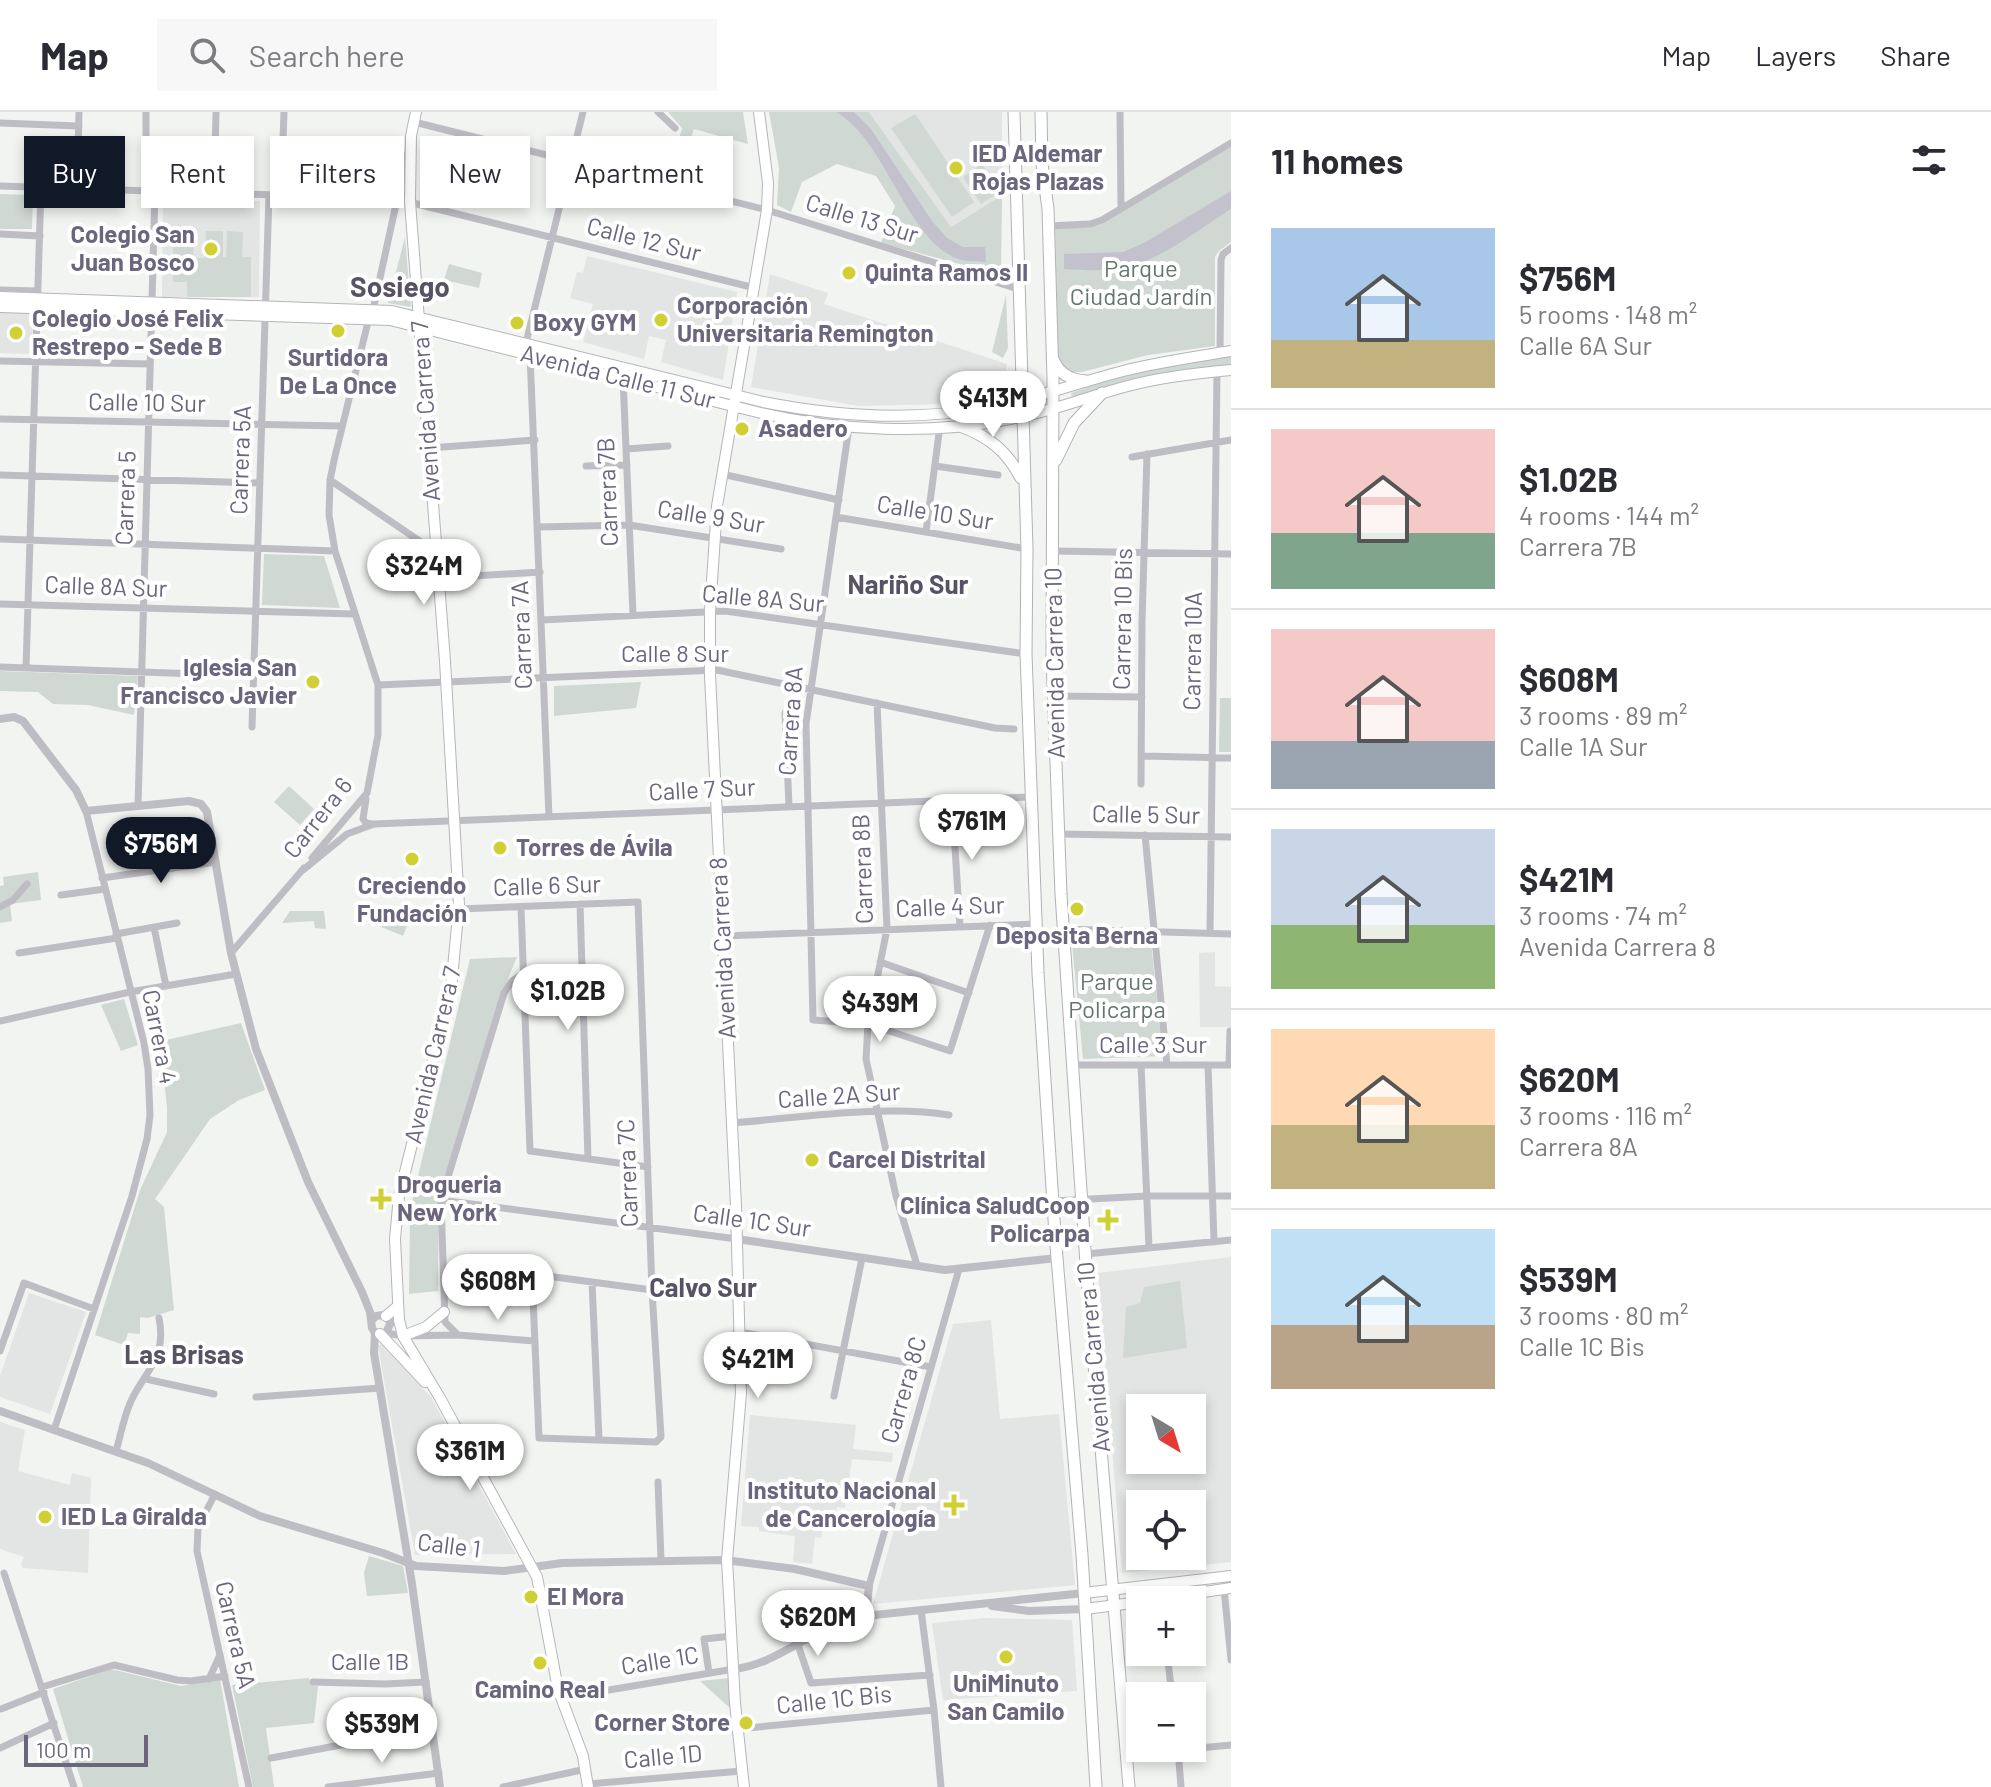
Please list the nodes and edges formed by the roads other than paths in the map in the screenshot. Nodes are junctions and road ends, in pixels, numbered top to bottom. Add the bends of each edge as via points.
1 (79, 112) edge
2 (146, 112) edge
3 (216, 112) edge
4 (284, 112) edge
5 (583, 112) edge
6 (658, 112) edge
7 (759, 112) edge
8 (1014, 112) edge
9 (1041, 112) edge
10 (1120, 112) edge
11 (415, 117) edge
12 (0, 123) edge
13 (79, 126) junction
14 (675, 128) dead end
15 (79, 136) edge
16 (147, 136) edge
17 (215, 136) edge
18 (283, 136) edge
19 (411, 136) junction
20 (577, 136) edge
21 (1231, 143) edge
22 (546, 153) edge
23 (404, 168) edge
24 (0, 186) edge
25 (24, 187) edge
26 (254, 194) edge
27 (269, 195) joint
28 (404, 201) edge
29 (733, 201) edge
30 (410, 202) junction
31 (41, 208) edge
32 (150, 208) edge
33 (395, 208) edge
34 (559, 208) edge
35 (1121, 208) junction
36 (767, 210) junction
37 (1048, 226) junction
38 (0, 234) edge
39 (40, 236) junction
40 (552, 238) junction
41 (1231, 248) edge
42 (755, 288) junction
43 (1018, 289) junction
44 (0, 290) edge
45 (0, 297) edge
46 (38, 299) junction
47 (0, 307) edge
48 (152, 307) junction
49 (265, 310) junction
50 (371, 314) junction
51 (419, 322) junction
52 (526, 351) junction
53 (1226, 352) edge
54 (1052, 357) junction
55 (0, 361) edge
56 (36, 362) junction
57 (150, 364) junction
58 (1231, 370) edge
59 (1217, 371) junction
60 (623, 373) junction
61 (1086, 381) junction
62 (1053, 391) junction
63 (1102, 393) junction
64 (1021, 400) junction
65 (734, 401) junction
66 (1054, 408) junction
67 (1021, 417) junction
68 (0, 419) edge
69 (34, 420) junction
70 (148, 423) junction
71 (262, 425) junction
72 (342, 426) junction
73 (940, 426) junction
74 (960, 426) junction
75 (849, 427) junction
76 (535, 440) junction
77 (1231, 440) edge
78 (1216, 442) junction
79 (668, 446) dead end
80 (429, 448) junction
81 (626, 449) junction
82 (1147, 454) junction
83 (1132, 457) dead end
84 (627, 465) junction
85 (586, 466) dead end
86 (935, 466) junction
87 (1053, 468) junction
88 (722, 474) junction
89 (0, 475) edge
90 (998, 475) dead end
91 (32, 476) junction
92 (147, 479) junction
93 (330, 480) junction
94 (260, 483) junction
95 (1024, 483) junction
96 (839, 500) junction
97 (836, 517) junction
98 (629, 525) junction
99 (538, 527) junction
100 (926, 532) junction
101 (714, 538) junction
102 (0, 539) edge
103 (30, 540) junction
104 (145, 544) junction
105 (258, 548) junction
106 (781, 549) dead end
107 (1027, 549) junction
108 (335, 551) junction
109 (1054, 551) junction
110 (437, 553) junction
111 (1144, 553) junction
112 (1215, 554) junction
113 (1231, 554) edge
114 (540, 572) junction
115 (439, 578) junction
116 (0, 604) edge
117 (28, 605) junction
118 (143, 608) junction
119 (256, 611) junction
120 (710, 611) junction
121 (355, 614) junction
122 (633, 615) junction
123 (542, 620) junction
124 (820, 624) junction
125 (1026, 654) junction
126 (0, 667) edge
127 (26, 668) junction
128 (710, 669) junction
129 (142, 672) junction
130 (254, 676) junction
131 (544, 677) junction
132 (447, 682) junction
133 (378, 685) junction
134 (810, 689) junction
135 (1053, 696) junction
136 (1142, 697) junction
137 (877, 703) junction
138 (785, 713) dead end
139 (0, 719) edge
140 (252, 727) dead end
141 (1014, 729) dead end
142 (1142, 756) junction
143 (1212, 757) junction
144 (1231, 758) edge
145 (1141, 784) dead end
146 (367, 793) junction
147 (1030, 797) junction
148 (952, 800) junction
149 (881, 803) junction
150 (138, 806) junction
151 (789, 806) junction
152 (807, 806) junction
153 (717, 810) junction
154 (86, 811) junction
155 (549, 817) junction
156 (453, 821) junction
157 (374, 824) junction
158 (347, 834) junction
159 (1059, 834) junction
160 (1145, 835) junction
161 (330, 836) junction
162 (1212, 836) junction
163 (1231, 837) edge
164 (216, 862) junction
165 (303, 870) junction
166 (102, 878) junction
167 (27, 884) dead end
168 (105, 889) junction
169 (61, 895) dead end
170 (638, 902) joint
171 (580, 904) junction
172 (0, 907) edge
173 (521, 907) junction
174 (459, 909) junction
175 (177, 923) dead end
176 (1036, 924) junction
177 (990, 925) junction
178 (154, 927) junction
179 (960, 927) junction
180 (887, 929) junction
181 (1063, 929) junction
182 (1154, 930) junction
183 (810, 932) junction
184 (1210, 932) junction
185 (1231, 934) edge
186 (117, 936) junction
187 (723, 936) junction
188 (19, 953) dead end
189 (231, 953) junction
190 (880, 962) junction
191 (236, 974) junction
192 (523, 974) junction
193 (166, 986) junction
194 (130, 992) junction
195 (969, 993) junction
196 (0, 1021) edge
197 (868, 1024) junction
198 (1230, 1031) edge
199 (1074, 1065) junction
200 (1141, 1065) junction
201 (1167, 1065) junction
202 (1208, 1065) junction
203 (1230, 1065) edge
204 (877, 1112) junction
205 (949, 1115) dead end
206 (732, 1123) junction
207 (588, 1159) junction
208 (648, 1167) junction
209 (1147, 1196) junction
210 (1212, 1196) junction
211 (1231, 1196) edge
212 (1083, 1199) junction
213 (441, 1200) junction
214 (1053, 1201) junction
215 (650, 1227) junction
216 (737, 1239) junction
217 (1231, 1240) edge
218 (1214, 1242) junction
219 (1149, 1248) junction
220 (1086, 1254) junction
221 (862, 1258) junction
222 (1057, 1258) junction
223 (917, 1265) junction
224 (959, 1269) junction
225 (592, 1282) junction
226 (652, 1290) junction
227 (398, 1306) junction
228 (94, 1309) junction
229 (444, 1312) junction
230 (379, 1317) junction
231 (159, 1318) dead end
232 (740, 1332) junction
233 (380, 1333) junction
234 (458, 1335) junction
235 (403, 1336) junction
236 (535, 1341) junction
237 (843, 1350) junction
238 (0, 1351) edge
239 (931, 1367) junction
240 (146, 1379) junction
241 (380, 1388) junction
242 (214, 1394) dead end
243 (834, 1396) dead end
244 (256, 1397) dead end
245 (440, 1398) junction
246 (0, 1411) edge
247 (54, 1430) junction
248 (599, 1439) junction
249 (116, 1451) junction
250 (658, 1482) dead end
251 (215, 1494) junction
252 (661, 1560) junction
253 (727, 1560) junction
254 (408, 1563) junction
255 (532, 1566) junction
256 (4, 1573) dead end
257 (1231, 1576) edge
258 (1159, 1585) joint
259 (869, 1586) junction
260 (1227, 1588) edge
261 (1113, 1590) junction
262 (1206, 1591) edge
263 (1084, 1593) junction
264 (979, 1604) junction
265 (1126, 1604) edge
266 (1114, 1606) junction
267 (1085, 1609) junction
268 (921, 1610) junction
269 (866, 1616) junction
270 (732, 1636) junction
271 (797, 1642) junction
272 (221, 1653) junction
273 (1231, 1660) edge
274 (734, 1669) junction
275 (709, 1673) junction
276 (930, 1675) junction
277 (225, 1676) junction
278 (209, 1679) junction
279 (313, 1682) dead end
280 (426, 1682) junction
281 (43, 1690) junction
282 (591, 1693) dead end
283 (1, 1709) edge
284 (934, 1710) junction
285 (54, 1723) junction
286 (432, 1728) junction
287 (737, 1729) junction
288 (1231, 1745) edge
289 (1206, 1747) edge
290 (0, 1748) edge
291 (1126, 1755) edge
292 (271, 1758) dead end
293 (1127, 1762) edge
294 (1179, 1762) edge
295 (586, 1769) junction
296 (742, 1771) junction
297 (439, 1773) junction
298 (588, 1786) edge
299 (74, 1787) edge
300 (249, 1787) edge
301 (328, 1787) edge
302 (440, 1787) edge
303 (503, 1787) edge
304 (744, 1787) edge
305 (941, 1787) edge
306 (1096, 1787) edge
307 (1129, 1787) edge
308 (1181, 1787) edge

1 - 13 street
2 - 16 street, Carrera 5
3 - 17 street
4 - 18 street
5 - 20 street, Carrera 7A
6 - 14 street
7 - 36 main road, Avenida Carrera 8
8 - 43 main road, Avenida Carrera 10
9 - 37 main road, Avenida Carrera 10
10 - 35 street
11 - 19 main road, Avenida Carrera 7
11 - 22 street, Calle 13 Sur
12 - 13 street
13 - 15 street
19 - 23 street, Carrera 6
19 - 30 main road, Avenida Carrera 7
21 - 35 street
24 - 25 street, Calle 12 Sur
26 - 27 street, Calle 12 Sur
27 - 49 street, Carrera 5A
28 - 30 street, Calle 12 Sur
29 - 36 street, Calle 13 Sur
30 - 40 street, Calle 12 Sur
30 - 51 main road, Avenida Carrera 7
31 - 39 street
32 - 48 street, Carrera 5
33 - 50 street, Carrera 6
34 - 40 street, Carrera 7A
35 - 37 street via 1090,224
36 - 42 main road, Avenida Carrera 8
36 - 43 street, Calle 13 Sur
37 - 54 main road, Avenida Carrera 10
38 - 39 street
39 - 46 street
40 - 42 street, Calle 12 Sur
40 - 52 street, Carrera 7A
41 - 53 street via 1221,260
42 - 65 main road, Avenida Carrera 8
43 - 64 main road, Avenida Carrera 10
44 - 46 street
45 - 46 main road, Avenida Calle 11 Sur
46 - 47 main road, Avenida Calle 11 Sur
46 - 48 main road, Avenida Calle 11 Sur
46 - 56 street
48 - 49 main road, Avenida Calle 11 Sur
48 - 57 street, Carrera 5
49 - 50 main road, Avenida Calle 11 Sur
49 - 71 street, Carrera 5A
50 - 51 main road, Avenida Calle 11 Sur
50 - 72 street, Carrera 6
51 - 52 main road, Avenida Calle 11 Sur
51 - 80 main road, Avenida Carrera 7
52 - 60 main road, Avenida Calle 11 Sur
52 - 76 street, Carrera 7A
53 - 61 main road, Avenida Calle 11 Sur
54 - 61 main road via 1063,374
54 - 62 main road, Avenida Carrera 10
55 - 56 street
56 - 57 street
56 - 69 street
57 - 70 street, Carrera 5
58 - 59 main road, Avenida Calle 11 Sur
59 - 63 main road, Avenida Calle 11 Sur
59 - 78 street, Carrera 10A
60 - 65 main road, Avenida Calle 11 Sur
60 - 81 street, Carrera 7B
61 - 62 main road, Avenida Calle 11 Sur
62 - 64 main road, Avenida Calle 11 Sur
62 - 66 main road, Avenida Carrera 10
63 - 66 main road, Avenida Calle 11 Sur
63 - 87 main road via 1074,423
64 - 65 main road, Avenida Calle 11 Sur via 959,412 882,416
64 - 67 main road, Avenida Carrera 10
65 - 75 main road, Avenida Calle 11 Sur via 801,422
65 - 88 main road, Avenida Carrera 8
66 - 67 main road, Avenida Calle 11 Sur
66 - 87 main road, Avenida Carrera 10
67 - 74 main road, Avenida Calle 11 Sur
67 - 95 main road, Avenida Carrera 10
68 - 69 street, Calle 10 Sur
69 - 70 street, Calle 10 Sur
69 - 91 street
70 - 71 street, Calle 10 Sur
70 - 92 street, Carrera 5
71 - 72 street, Calle 10 Sur
71 - 94 street, Carrera 5A
72 - 93 street, Carrera 6
73 - 74 main road, Avenida Calle 11 Sur
73 - 75 main road, Avenida Calle 11 Sur
73 - 86 street
74 - 95 main road via 1005,451
75 - 96 street, Carrera 8A
76 - 80 street
76 - 99 street, Carrera 7A
77 - 78 street
78 - 82 street
78 - 112 street, Carrera 10A
79 - 81 street
80 - 110 main road, Avenida Carrera 7
81 - 84 street, Carrera 7B
82 - 83 street
82 - 111 street, Carrera 10 Bis
84 - 85 street
84 - 98 street, Carrera 7B
86 - 90 street
86 - 100 street
87 - 109 main road, Avenida Carrera 10
88 - 96 street
88 - 101 main road, Avenida Carrera 8
89 - 91 street
91 - 92 street
91 - 103 street
92 - 94 street
92 - 104 street, Carrera 5
93 - 108 street, Carrera 6
93 - 110 street
94 - 105 street, Carrera 5A
95 - 107 main road, Avenida Carrera 10
96 - 97 street, Carrera 8A
97 - 100 street, Calle 10 Sur
97 - 124 street, Carrera 8A
98 - 99 street, Calle 9 Sur
98 - 101 street, Calle 9 Sur
98 - 122 street, Carrera 7B
99 - 114 street, Carrera 7A
100 - 107 street, Calle 10 Sur
101 - 106 street, Calle 9 Sur
101 - 120 main road, Avenida Carrera 8
102 - 103 street
103 - 104 street
103 - 117 street
104 - 105 street
104 - 118 street, Carrera 5
105 - 108 street
105 - 119 street, Carrera 5A
107 - 125 main road, Avenida Carrera 10
108 - 121 street, Carrera 6
109 - 111 street
109 - 135 main road, Avenida Carrera 10
110 - 115 main road, Avenida Carrera 7
111 - 112 street
111 - 136 street, Carrera 10 Bis
112 - 113 street
112 - 143 street, Carrera 10A
114 - 115 street
114 - 123 street, Carrera 7A
115 - 132 main road, Avenida Carrera 7
116 - 117 street, Calle 8A Sur
117 - 118 street, Calle 8A Sur
117 - 127 street
118 - 119 street, Calle 8A Sur
118 - 129 street, Carrera 5
119 - 121 street, Calle 8A Sur
119 - 130 street, Carrera 5A
120 - 122 street, Calle 8A Sur
120 - 124 street, Calle 8A Sur
120 - 128 main road, Avenida Carrera 8
121 - 133 street, Carrera 6
122 - 123 street, Calle 8A Sur
123 - 131 street, Carrera 7A
124 - 125 street, Calle 8A Sur
124 - 134 street, Carrera 8A
125 - 147 main road, Avenida Carrera 10
126 - 127 street
127 - 129 street
128 - 131 street, Calle 8 Sur
128 - 134 street, Calle 8 Sur
128 - 153 main road, Avenida Carrera 8
129 - 130 street
129 - 150 street, Carrera 5
130 - 140 street, Carrera 5A
131 - 132 street, Calle 8 Sur
131 - 155 street, Carrera 7A
132 - 133 street, Calle 8 Sur
132 - 156 main road, Avenida Carrera 7
133 - 146 street, Carrera 6 via 378,735
134 - 137 street, Calle 8 Sur
134 - 152 street, Carrera 8A
135 - 136 street
135 - 159 main road, Avenida Carrera 10
136 - 142 street, Carrera 10 Bis
137 - 141 street, Calle 8 Sur
137 - 149 street, Carrera 8B
138 - 151 street
139 - 154 street, Carrera 4 via 14,717 26,724
142 - 143 street
142 - 145 street, Carrera 10 Bis
143 - 144 street
143 - 162 street, Carrera 10A
146 - 157 street via 363,819
146 - 161 street, Carrera 6
147 - 148 street, Calle 7 Sur
147 - 176 main road, Avenida Carrera 10
148 - 149 street, Calle 7 Sur
148 - 179 street
149 - 152 street, Calle 7 Sur
149 - 180 street, Carrera 8B
150 - 154 street
150 - 164 street via 189,801 204,808
151 - 152 street, Calle 7 Sur
151 - 153 street, Calle 7 Sur
152 - 183 street, Carrera 8A
153 - 155 street, Calle 7 Sur
153 - 187 main road, Avenida Carrera 8
154 - 166 street, Carrera 4
155 - 156 street, Calle 7 Sur
156 - 157 street, Calle 7 Sur
156 - 174 main road, Avenida Carrera 7
157 - 158 street, Calle 7 Sur
158 - 161 street, Calle 7 Sur
158 - 165 street, Calle 7 Sur
159 - 160 street, Calle 5 Sur
159 - 181 main road, Avenida Carrera 10
160 - 162 street, Calle 5 Sur
160 - 182 street
161 - 165 street, Carrera 6
162 - 163 street, Calle 5 Sur
162 - 184 street, Carrera 10A
164 - 166 street
164 - 189 street
165 - 189 street, Carrera 6
166 - 168 street, Carrera 4
167 - 172 street
168 - 169 street
168 - 186 street, Carrera 4
170 - 171 street, Calle 6 Sur
170 - 208 street, Carrera 7C
171 - 173 street, Calle 6 Sur
171 - 207 street
173 - 174 street, Calle 6 Sur
173 - 192 street
174 - 227 main road, Avenida Carrera 7 via 451,989 399,1196
175 - 178 street
176 - 177 street, Calle 4 Sur
176 - 214 main road, Avenida Carrera 10
177 - 179 street, Calle 4 Sur
177 - 195 street
178 - 186 street
178 - 193 street
179 - 180 street, Calle 4 Sur
180 - 183 street, Calle 4 Sur
180 - 190 street, Carrera 8B
181 - 182 street
181 - 199 main road, Avenida Carrera 10
182 - 184 street
182 - 201 street
183 - 187 street, Calle 4 Sur
183 - 197 street, Carrera 8A via 813,1020
184 - 185 street
186 - 188 street
186 - 194 street, Carrera 4
187 - 206 main road, Avenida Carrera 8
189 - 191 street
190 - 195 street
190 - 197 street, Carrera 8B
191 - 193 street
191 - 230 street via 256,1049 308,1182 367,1304
192 - 207 street via 530,1151
192 - 213 street via 504,993
193 - 194 street
194 - 196 street
194 - 228 street, Carrera 4 via 148,1069 147,1139
195 - 197 street via 950,1051
197 - 204 street, Carrera 8B via 866,1059
198 - 203 street
199 - 200 street, Calle 3 Sur
199 - 212 main road, Avenida Carrera 10
200 - 201 street, Calle 3 Sur
200 - 209 street
201 - 202 street, Calle 3 Sur
202 - 203 street, Calle 3 Sur
202 - 210 street
204 - 205 street, Calle 2A Sur
204 - 206 street, Calle 2A Sur
204 - 223 street, Carrera 8B
206 - 216 main road, Avenida Carrera 8
207 - 208 street
208 - 215 street, Carrera 7C
209 - 210 street
209 - 212 street
209 - 219 street
210 - 211 street
210 - 218 street
212 - 214 street
212 - 220 main road, Avenida Carrera 10
213 - 215 street, Calle 1C Sur
213 - 229 street
214 - 222 main road, Avenida Carrera 10
215 - 216 street, Calle 1C Sur
215 - 226 street, Carrera 7C
216 - 221 street, Calle 1C Sur
216 - 232 main road, Avenida Carrera 8
217 - 218 street
218 - 219 street
219 - 220 street
220 - 261 main road, Avenida Carrera 10
221 - 223 street, Calle 1C Sur
221 - 237 street
222 - 224 street, Calle 1C Sur
222 - 263 main road, Avenida Carrera 10
223 - 224 street, Calle 1C Sur
224 - 239 street, Carrera 8C
225 - 226 street
225 - 236 street via 532,1274
225 - 248 street
226 - 248 street, Carrera 7C via 661,1437
227 - 230 main road
227 - 235 main road, Avenida Carrera 7
228 - 238 street via 24,1283
228 - 247 street, Carrera 4
229 - 234 street via 447,1326
229 - 235 main road
230 - 233 street via 371,1326
230 - 233 street via 391,1322
231 - 240 street via 160,1352
232 - 237 street
232 - 253 main road, Avenida Carrera 8 via 741,1410
233 - 235 street
233 - 241 street via 374,1344
233 - 245 main road
234 - 235 street
234 - 236 street
235 - 245 main road, Avenida Carrera 7
236 - 248 street via 539,1438
237 - 239 street
237 - 243 street
239 - 259 street, Carrera 8C
240 - 242 street
240 - 249 street via 131,1400
241 - 244 street
241 - 254 street
245 - 255 main road, Avenida Carrera 7
246 - 247 street, Calle 1
247 - 249 street, Calle 1
249 - 251 street, Calle 1
250 - 252 street
251 - 254 street, Calle 1 via 260,1516
251 - 272 street, Carrera 5A via 196,1539
252 - 253 street, Calle 1
252 - 255 street, Calle 1
253 - 259 street, Calle 1
253 - 270 main road, Avenida Carrera 8
254 - 255 street, Calle 1 via 504,1571
254 - 280 street
255 - 295 main road, Avenida Carrera 7 via 558,1689
256 - 281 street
257 - 258 main road
258 - 261 main road
259 - 269 street, Carrera 8C
260 - 262 main road
260 - 273 street
261 - 263 main road
261 - 266 main road, Avenida Carrera 10
263 - 264 street
263 - 267 main road, Avenida Carrera 10
264 - 267 street via 1029,1611
264 - 268 street
265 - 266 main road
266 - 267 main road
266 - 291 main road, Avenida Carrera 10
267 - 306 main road, Avenida Carrera 10
268 - 269 street
268 - 276 street
269 - 271 street via 836,1623
270 - 274 main road, Avenida Carrera 8
270 - 275 street via 704,1639
271 - 274 street via 753,1666
271 - 276 street via 811,1683
272 - 277 street, Carrera 5A
272 - 278 street
274 - 275 street, Calle 1C
274 - 287 main road, Avenida Carrera 8
275 - 282 street, Calle 1C
276 - 284 street
277 - 278 street
277 - 300 street, Carrera 5A
278 - 281 street via 177,1680 114,1665
279 - 280 street, Calle 1B
280 - 286 street
281 - 283 street
281 - 285 street
284 - 287 street, Calle 1C Bis
284 - 305 street
285 - 290 street
285 - 299 street
286 - 292 street
286 - 297 street
287 - 296 main road, Avenida Carrera 8
288 - 289 street
293 - 307 main road, Avenida Carrera 10
294 - 308 street
295 - 298 main road, Avenida Carrera 7
295 - 303 street
296 - 298 street, Calle 1D
296 - 304 main road, Avenida Carrera 8
297 - 301 street
297 - 302 street

